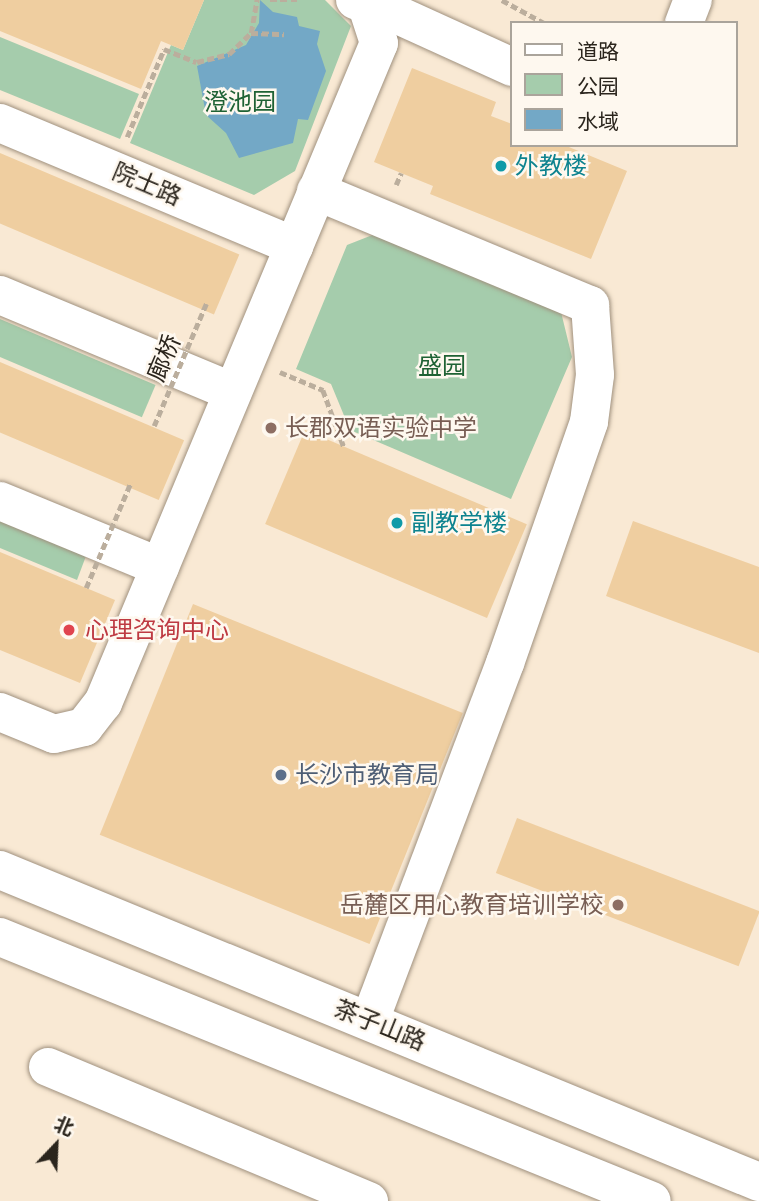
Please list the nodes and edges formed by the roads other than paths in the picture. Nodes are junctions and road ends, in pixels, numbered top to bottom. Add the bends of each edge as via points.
1 (694, 0) edge
2 (362, 2) edge
3 (685, 21) edge
4 (510, 66) edge
5 (0, 123) edge
6 (316, 191) junction
7 (294, 246) junction
8 (0, 295) edge
9 (240, 375) junction
10 (0, 501) edge
11 (160, 567) junction
12 (0, 712) edge
13 (0, 870) edge
14 (0, 937) edge
15 (370, 1020) junction
16 (48, 1067) dead end
17 (759, 1182) edge
18 (369, 1201) edge
19 (652, 1201) edge

1 - 3 main road
2 - 4 main road
2 - 6 main road via 379,43
5 - 7 main road, 院士路
6 - 7 main road
6 - 15 main road via 590,304 595,375 589,422 505,663
7 - 9 main road
8 - 9 main road
9 - 11 main road
10 - 11 main road
11 - 12 main road via 103,703 84,727 54,734
13 - 15 main road, 茶子山路
14 - 19 main road
15 - 17 main road, 茶子山路
16 - 18 main road

